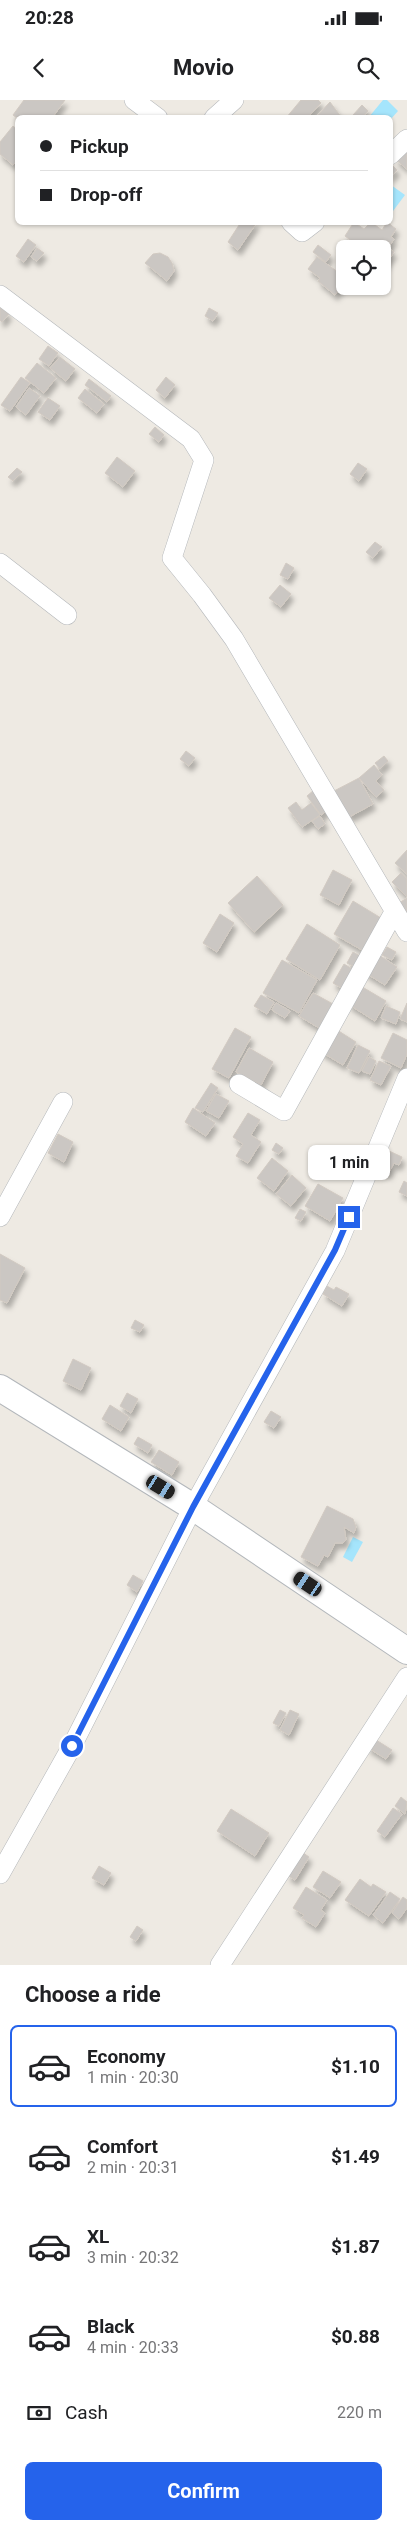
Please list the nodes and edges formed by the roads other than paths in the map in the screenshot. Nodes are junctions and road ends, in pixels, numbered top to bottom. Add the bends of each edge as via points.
1 (134, 100) edge
2 (234, 100) edge
3 (154, 115) edge
4 (217, 115) edge
5 (407, 139) edge
6 (393, 153) edge
7 (294, 225) edge
8 (311, 225) edge
9 (0, 295) edge
10 (0, 563) edge
11 (67, 615) dead end
12 (394, 912) junction
13 (407, 932) edge
14 (407, 1078) edge
15 (239, 1084) dead end
16 (63, 1102) dead end
17 (0, 1217) edge
18 (0, 1388) edge
19 (193, 1507) junction
20 (407, 1651) edge
21 (407, 1677) edge
22 (0, 1874) edge
23 (220, 1965) edge

1 - 3 street
2 - 4 street
5 - 6 street
7 - 8 street via 302,232
9 - 12 street via 191,439 204,460 172,558 234,639
10 - 11 street
12 - 13 street
12 - 15 street via 284,1110
14 - 19 street via 335,1250
16 - 17 street
18 - 19 street
19 - 20 street
19 - 22 street via 72,1746
21 - 23 street

